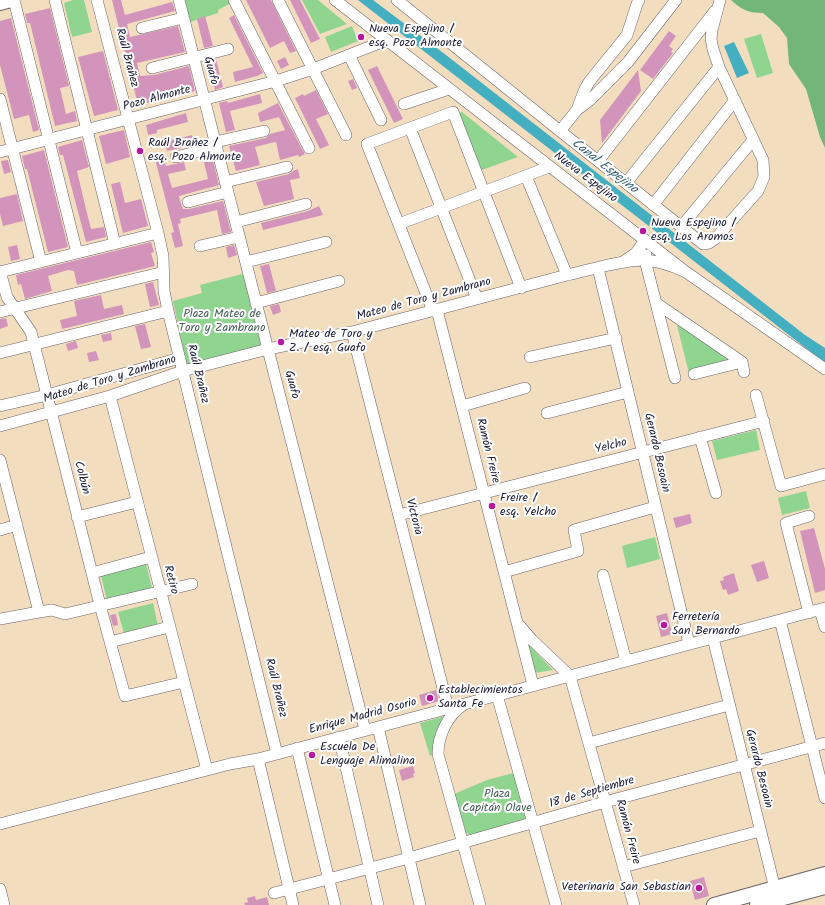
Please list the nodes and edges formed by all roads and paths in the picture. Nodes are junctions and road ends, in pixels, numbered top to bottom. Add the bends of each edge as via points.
1 (12, 0) edge
2 (55, 0) edge
3 (97, 0) edge
4 (179, 0) edge
5 (234, 0) edge
6 (278, 0) edge
7 (335, 0) edge
8 (397, 0) edge
9 (639, 0) edge
10 (676, 0) edge
11 (0, 3) edge
12 (720, 3) edge
13 (184, 18) junction
14 (142, 28) dead end
15 (387, 40) junction
16 (228, 48) dead end
17 (349, 55) junction
18 (194, 58) junction
19 (719, 67) junction
20 (152, 68) dead end
21 (313, 69) junction
22 (276, 81) junction
23 (449, 89) junction
24 (0, 99) edge
25 (204, 100) junction
26 (735, 100) junction
27 (404, 104) dead end
28 (577, 110) junction
29 (128, 120) junction
30 (381, 120) dead end
31 (410, 128) junction
32 (87, 130) junction
33 (264, 131) dead end
34 (560, 131) junction
35 (346, 135) dead end
36 (49, 140) junction
37 (753, 140) junction
38 (216, 145) junction
39 (309, 148) dead end
40 (13, 149) junction
41 (0, 152) edge
42 (176, 157) dead end
43 (598, 161) junction
44 (287, 167) dead end
45 (549, 167) junction
46 (526, 176) junction
47 (626, 183) junction
48 (227, 187) junction
49 (484, 193) junction
50 (188, 202) dead end
51 (306, 204) dead end
52 (653, 205) junction
53 (442, 208) junction
54 (236, 222) junction
55 (399, 224) junction
56 (681, 227) junction
57 (158, 234) junction
58 (240, 237) junction
59 (326, 242) dead end
60 (648, 242) junction
61 (115, 244) junction
62 (200, 246) dead end
63 (77, 253) junction
64 (645, 260) junction
65 (41, 262) junction
66 (246, 262) junction
67 (623, 263) junction
68 (598, 268) junction
69 (0, 272) edge
70 (164, 272) junction
71 (686, 272) junction
72 (567, 275) junction
73 (339, 281) dead end
74 (521, 288) junction
75 (477, 299) junction
76 (256, 302) junction
77 (656, 303) junction
78 (16, 309) junction
79 (435, 310) junction
80 (168, 311) junction
81 (0, 312) edge
82 (352, 332) junction
83 (616, 338) junction
84 (34, 344) junction
85 (268, 349) junction
86 (0, 352) edge
87 (530, 357) dead end
88 (180, 358) junction
89 (825, 369) edge
90 (183, 371) junction
91 (694, 374) dead end
92 (675, 378) dead end
93 (525, 388) dead end
94 (628, 392) junction
95 (47, 395) junction
96 (756, 395) dead end
97 (110, 396) junction
98 (0, 406) edge
99 (462, 406) junction
100 (51, 412) junction
101 (547, 413) dead end
102 (764, 421) junction
103 (0, 426) edge
104 (700, 437) junction
105 (642, 452) junction
106 (0, 460) edge
107 (825, 474) edge
108 (484, 493) junction
109 (716, 494) dead end
110 (137, 502) junction
111 (655, 507) junction
112 (399, 514) junction
113 (809, 516) dead end
114 (77, 517) junction
115 (17, 525) junction
116 (0, 530) edge
117 (151, 557) junction
118 (504, 572) junction
119 (92, 573) junction
120 (604, 575) dead end
121 (192, 584) dead end
122 (160, 591) junction
123 (100, 605) junction
124 (823, 609) edge
125 (39, 612) junction
126 (809, 613) junction
127 (0, 619) edge
128 (780, 620) junction
129 (518, 622) junction
130 (169, 627) junction
131 (825, 627) edge
132 (713, 638) junction
133 (110, 642) junction
134 (689, 644) junction
135 (626, 661) junction
136 (570, 676) junction
137 (184, 682) junction
138 (533, 685) junction
139 (497, 695) junction
140 (470, 702) junction
141 (729, 705) junction
142 (448, 708) junction
143 (378, 727) junction
144 (366, 730) junction
145 (339, 737) junction
146 (589, 743) junction
147 (825, 744) edge
148 (812, 747) junction
149 (297, 748) junction
150 (277, 754) junction
151 (258, 759) junction
152 (744, 765) junction
153 (207, 770) junction
154 (825, 798) edge
155 (605, 802) junction
156 (533, 823) junction
157 (0, 824) edge
158 (760, 832) junction
159 (463, 841) junction
160 (409, 858) junction
161 (623, 867) junction
162 (370, 868) junction
163 (825, 874) edge
164 (329, 879) junction
165 (825, 887) edge
166 (289, 889) junction
167 (0, 890) edge
168 (274, 893) dead end
169 (778, 898) edge
170 (4, 905) edge
171 (293, 905) edge
172 (335, 905) edge
173 (378, 905) edge
174 (420, 905) edge
175 (480, 905) edge
176 (556, 905) edge
177 (634, 905) edge
178 (714, 905) edge
179 (757, 905) edge

1 - 11 main road
1 - 36 street
2 - 32 street
3 - 29 street, Raúl Brañez
4 - 13 street, Guafo
5 - 22 street
6 - 21 street
7 - 15 street, Nueva Espejino
8 - 34 street
9 - 28 street via 627,35 589,82
10 - 28 street via 628,62
12 - 19 street via 711,39
12 - 43 street
13 - 14 street
13 - 18 street, Guafo
15 - 17 street, Pozo Almonte
15 - 23 street, Nueva Espejino
16 - 18 street
17 - 21 street, Pozo Almonte
17 - 30 street
18 - 20 street
18 - 25 street, Guafo
19 - 26 street
19 - 47 street
21 - 22 street, Pozo Almonte
21 - 35 street
22 - 25 street, Pozo Almonte
22 - 39 street
23 - 27 street
23 - 45 street, Nueva Espejino
24 - 40 street
25 - 29 street, Pozo Almonte
25 - 38 street, Guafo
26 - 37 street
26 - 52 street
28 - 34 street
29 - 32 street, Pozo Almonte
29 - 57 street, Raúl Brañez
31 - 49 street via 453,112
31 - 53 street
31 - 55 street, Ramón Freire via 367,144
32 - 36 street, Pozo Almonte
32 - 61 street
33 - 38 street
34 - 43 street
36 - 40 street, Pozo Almonte
36 - 63 street
37 - 56 street
37 - 56 street via 763,160 764,176 758,191 709,243 703,244
38 - 42 street
38 - 48 street, Guafo
40 - 41 street, Pozo Almonte
40 - 65 street
43 - 47 street
44 - 48 street
45 - 46 street
45 - 60 street, Nueva Espejino
46 - 49 street
46 - 72 street
47 - 52 street
48 - 50 street
48 - 54 street, Guafo
49 - 53 street
49 - 74 street
51 - 54 street
52 - 56 street
53 - 55 street
53 - 75 street
54 - 58 street, Guafo
55 - 79 street, Ramón Freire
57 - 61 street
57 - 70 street, Raúl Brañez
58 - 62 street
58 - 66 street, Guafo
59 - 66 street
60 - 64 street via 650,249
60 - 67 street, Mateo de Toro y Zambrano
60 - 71 street, Nueva Espejino
61 - 63 street
63 - 65 street
64 - 67 street, Mateo de Toro y Zambrano
64 - 71 street, Mateo de Toro y Zambrano
64 - 77 street
65 - 69 street
66 - 76 street, Guafo
67 - 68 street, Mateo de Toro y Zambrano
68 - 72 street, Mateo de Toro y Zambrano
68 - 83 street, Gerardo Besoain
69 - 78 street, Colbún via 6,292
70 - 78 street
70 - 80 street, Raúl Brañez
71 - 89 street, Nueva Espejino
72 - 74 street, Mateo de Toro y Zambrano
73 - 76 street
74 - 75 street, Mateo de Toro y Zambrano
75 - 79 street, Mateo de Toro y Zambrano
76 - 85 street, Guafo
77 - 91 street via 743,367
77 - 92 street
78 - 81 street
78 - 84 street, Colbún via 29,328
79 - 82 street, Mateo de Toro y Zambrano
79 - 99 street, Ramón Freire
80 - 84 street
80 - 88 street, Raúl Brañez
82 - 85 street, Mateo de Toro y Zambrano
82 - 112 street, Victoria
83 - 87 street
83 - 94 street, Gerardo Besoain
84 - 86 street
84 - 95 street, Colbún
85 - 90 street, Mateo de Toro y Zambrano
85 - 144 street, Guafo
88 - 90 street, Raúl Brañez
88 - 95 street
90 - 97 street, Mateo de Toro y Zambrano
90 - 150 street, Raúl Brañez
93 - 99 street
94 - 101 street
94 - 105 street, Gerardo Besoain
95 - 98 street
95 - 100 street, Colbún
96 - 102 street
97 - 100 street, Mateo de Toro y Zambrano
97 - 110 street, Retiro
99 - 108 street, Ramón Freire
100 - 103 street, Mateo de Toro y Zambrano
100 - 114 street, Colbún
102 - 104 street, Yelcho
102 - 107 street via 780,486
104 - 105 street, Yelcho
104 - 109 street
105 - 108 street, Yelcho
105 - 111 street, Gerardo Besoain
106 - 115 street
108 - 112 street, Yelcho
108 - 118 street, Ramón Freire
110 - 114 street
110 - 117 street, Retiro
111 - 118 street via 574,530 578,551
111 - 134 street, Gerardo Besoain
112 - 142 street, Victoria
113 - 126 street via 786,523
114 - 119 street, Colbún
115 - 116 street
115 - 125 street
117 - 119 street
117 - 122 street, Retiro
118 - 129 street, Ramón Freire
119 - 123 street, Colbún
120 - 135 street
121 - 122 street
122 - 123 street
122 - 130 street, Retiro
123 - 125 street via 66,614 52,610
123 - 133 street, Colbún
124 - 126 street, Enrique Madrid Osorio
124 - 131 street
125 - 127 street
126 - 128 street, Enrique Madrid Osorio
128 - 132 street, Enrique Madrid Osorio
128 - 148 street
129 - 136 street, Ramón Freire via 532,640
129 - 138 street, Ramón Freire
130 - 133 street
130 - 137 street, Retiro
132 - 134 street, Enrique Madrid Osorio
132 - 141 street, Gerardo Besoain
133 - 137 street, Colbún via 125,696
134 - 135 street, Enrique Madrid Osorio
135 - 136 street, Enrique Madrid Osorio
136 - 138 street, Enrique Madrid Osorio
136 - 146 street, Ramón Freire
137 - 153 street, Retiro
138 - 139 street, Enrique Madrid Osorio
139 - 140 street, Enrique Madrid Osorio
139 - 156 street
140 - 142 street, Enrique Madrid Osorio
140 - 159 street via 462,705 447,723 438,747 440,763
141 - 146 street
141 - 152 street, Gerardo Besoain
142 - 143 street, Enrique Madrid Osorio
143 - 144 street, Enrique Madrid Osorio
143 - 160 street
144 - 145 street, Enrique Madrid Osorio
145 - 149 street, Enrique Madrid Osorio
145 - 162 street
146 - 155 street, Ramón Freire
147 - 148 street, 18 de Septiembre
148 - 152 street, 18 de Septiembre
148 - 154 street
149 - 150 street, Enrique Madrid Osorio
149 - 164 street
150 - 151 street, Enrique Madrid Osorio
151 - 153 street, Enrique Madrid Osorio
151 - 166 street
152 - 155 street, 18 de Septiembre
152 - 158 street, Gerardo Besoain
153 - 157 street, Enrique Madrid Osorio
155 - 156 street, 18 de Septiembre
155 - 161 street, Ramón Freire
156 - 159 street, 18 de Septiembre
156 - 176 street
158 - 161 street
158 - 169 street, Gerardo Besoain
159 - 160 street, 18 de Septiembre
159 - 175 street
160 - 162 street, 18 de Septiembre
160 - 174 street
161 - 177 street, Ramón Freire
162 - 164 street, 18 de Septiembre
162 - 173 street
163 - 169 main road
164 - 166 street, 18 de Septiembre
164 - 172 street
165 - 169 main road
166 - 168 street, 18 de Septiembre
166 - 171 street
167 - 170 street
169 - 178 main road
169 - 179 main road

